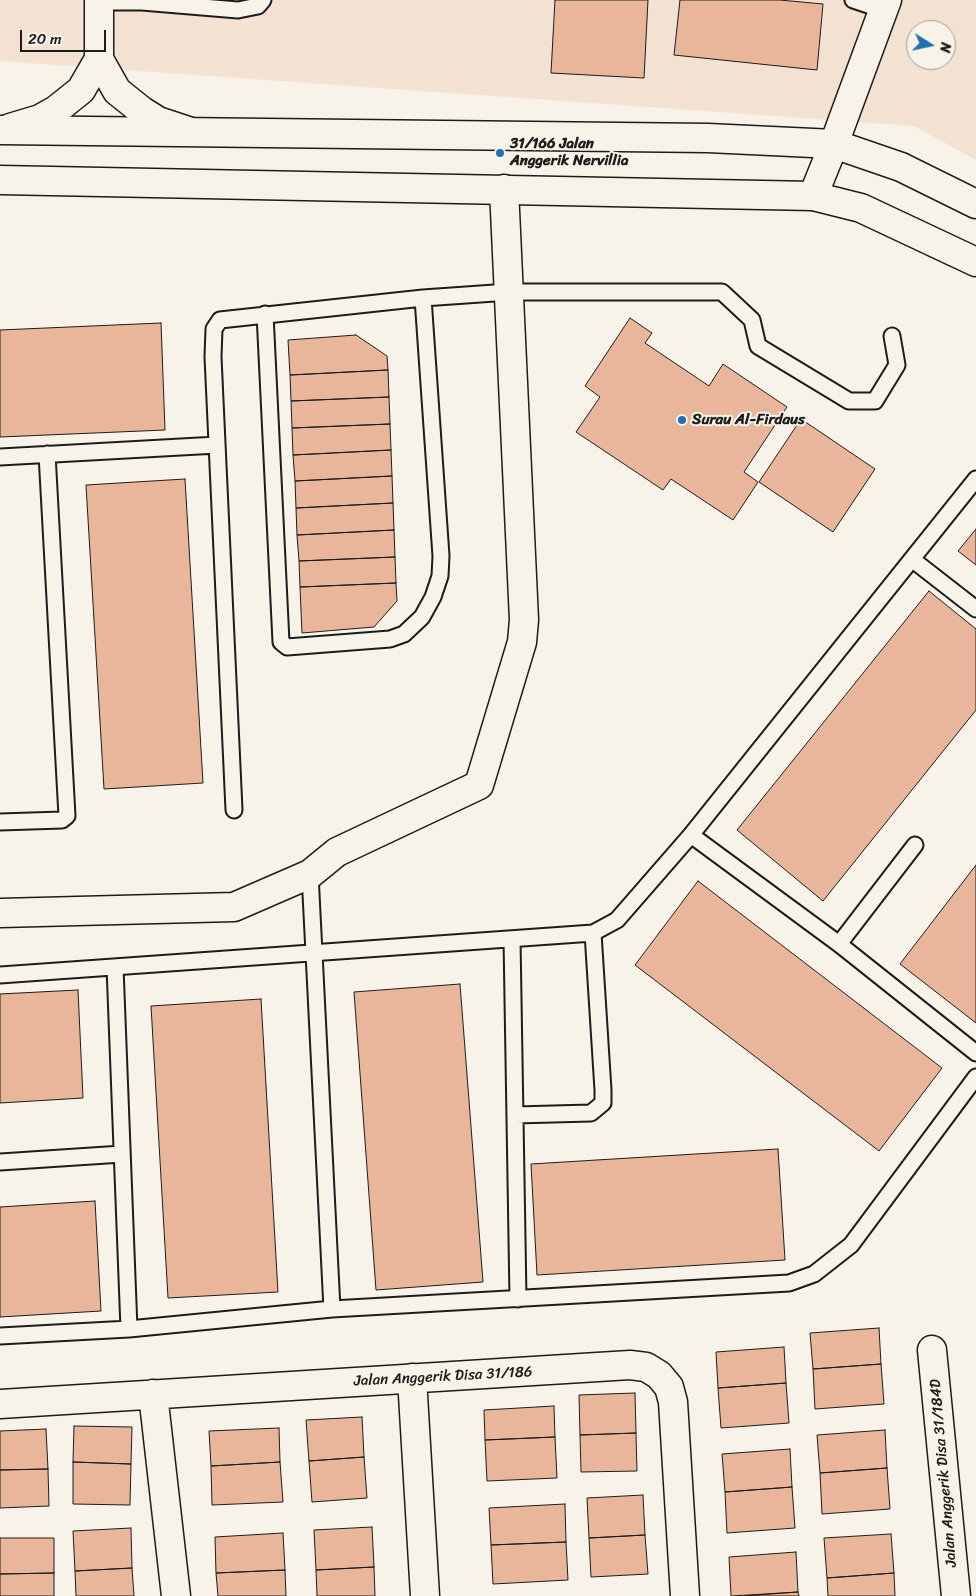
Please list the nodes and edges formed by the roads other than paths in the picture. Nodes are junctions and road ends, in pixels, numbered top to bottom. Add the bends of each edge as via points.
1 (263, 0) edge
2 (852, 0) edge
3 (99, 1) edge
4 (885, 5) edge
5 (99, 59) junction
6 (2, 130) edge
7 (194, 133) junction
8 (834, 144) junction
9 (0, 180) edge
10 (504, 189) junction
11 (813, 196) junction
12 (976, 204) edge
13 (976, 262) edge
14 (509, 292) junction
15 (423, 298) junction
16 (266, 314) junction
17 (892, 336) dead end
18 (217, 445) junction
19 (47, 454) junction
20 (0, 457) edge
21 (976, 479) edge
22 (913, 560) junction
23 (976, 609) edge
24 (234, 810) dead end
25 (0, 822) edge
26 (691, 835) junction
27 (915, 845) dead end
28 (310, 874) junction
29 (0, 913) edge
30 (593, 933) junction
31 (512, 939) junction
32 (839, 944) junction
33 (314, 953) junction
34 (115, 967) junction
35 (0, 975) edge
36 (976, 1053) edge
37 (976, 1077) edge
38 (515, 1115) junction
39 (122, 1154) junction
40 (0, 1162) edge
41 (518, 1298) junction
42 (332, 1310) junction
43 (129, 1329) junction
44 (0, 1336) edge
45 (932, 1350) dead end
46 (412, 1378) junction
47 (153, 1394) junction
48 (0, 1404) edge
49 (176, 1596) edge
50 (425, 1596) edge
51 (685, 1596) edge
52 (956, 1596) edge

1 - 3 lane via 258,6 238,10
2 - 4 lane
3 - 5 street
4 - 8 street
5 - 6 street via 81,90 56,110 40,119
5 - 7 street via 117,90 142,111 158,121
6 - 7 street
7 - 8 street via 708,138
8 - 11 street
8 - 12 street via 900,166
9 - 10 street
10 - 11 street
10 - 14 street
11 - 13 street via 861,208
14 - 15 lane
14 - 17 lane via 722,292 752,320 758,346 849,401 875,401 897,366
14 - 28 street via 524,620 522,642 480,785 337,852
15 - 16 lane
15 - 16 lane via 440,576 422,617 404,634 390,639 287,647 281,642
16 - 18 lane via 220,320 214,328
18 - 19 lane
18 - 24 lane
19 - 20 lane
19 - 25 lane via 68,816 62,820
21 - 22 lane
22 - 23 lane
22 - 26 lane
26 - 30 lane via 617,920
26 - 32 lane
27 - 32 lane
28 - 29 street via 234,908
28 - 33 lane
30 - 31 lane
30 - 38 lane via 603,1103 591,1113
31 - 33 lane
31 - 38 lane
32 - 36 lane
33 - 34 lane
33 - 42 lane
34 - 35 lane
34 - 39 lane
37 - 41 lane via 851,1244 814,1274 789,1283
38 - 41 lane
39 - 40 lane
39 - 43 lane
41 - 42 lane
42 - 43 lane
43 - 44 lane
45 - 52 street, Jalan Anggerik Disa 31/184D
46 - 47 street, Jalan Anggerik Disa 31/186
46 - 50 street
46 - 51 street, Jalan Anggerik Disa 31/186 via 630,1365 646,1367 660,1375 669,1387 673,1402
47 - 48 street, Jalan Anggerik Disa 31/186
47 - 49 street

